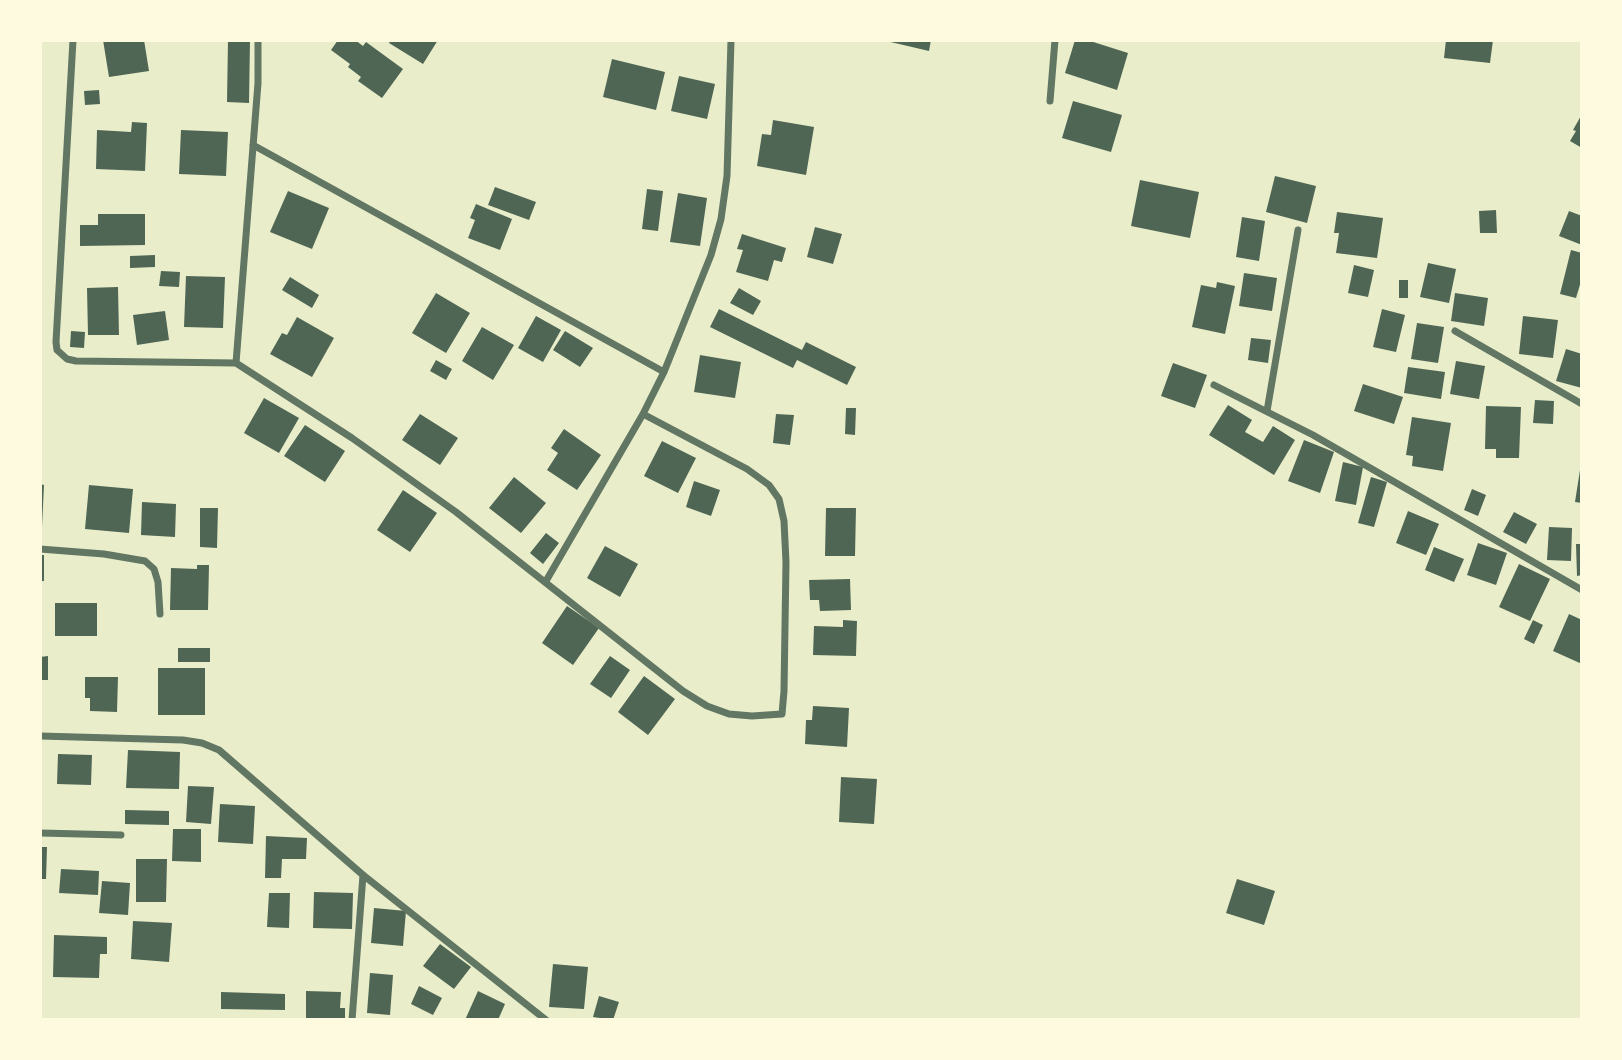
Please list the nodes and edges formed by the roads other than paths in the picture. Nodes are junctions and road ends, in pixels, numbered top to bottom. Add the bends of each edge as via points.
1 (73, 40) edge
2 (258, 40) edge
3 (731, 40) edge
4 (1055, 40) edge
5 (1050, 101) dead end
6 (253, 145) junction
7 (1298, 230) dead end
8 (1455, 331) dead end
9 (236, 363) junction
10 (664, 372) junction
11 (1214, 385) dead end
12 (1582, 404) edge
13 (1267, 411) junction
14 (643, 414) junction
15 (40, 549) edge
16 (545, 581) junction
17 (1582, 590) edge
18 (160, 614) dead end
19 (40, 736) edge
20 (40, 833) edge
21 (121, 835) dead end
22 (363, 874) junction
23 (352, 1020) edge
24 (545, 1020) edge

1 - 9 street via 57,350 76,361
2 - 6 street
3 - 10 street via 727,176 721,219
4 - 5 street
6 - 9 street
6 - 10 street
7 - 13 street
8 - 12 street
9 - 16 street via 410,478
10 - 14 street
11 - 13 street
13 - 17 street
14 - 16 street
14 - 16 street via 747,469 779,499 786,562 782,714 729,714 707,706 645,663
15 - 18 street via 145,561 158,582
19 - 22 street via 202,743 229,758
20 - 21 street
22 - 23 street
22 - 24 street

